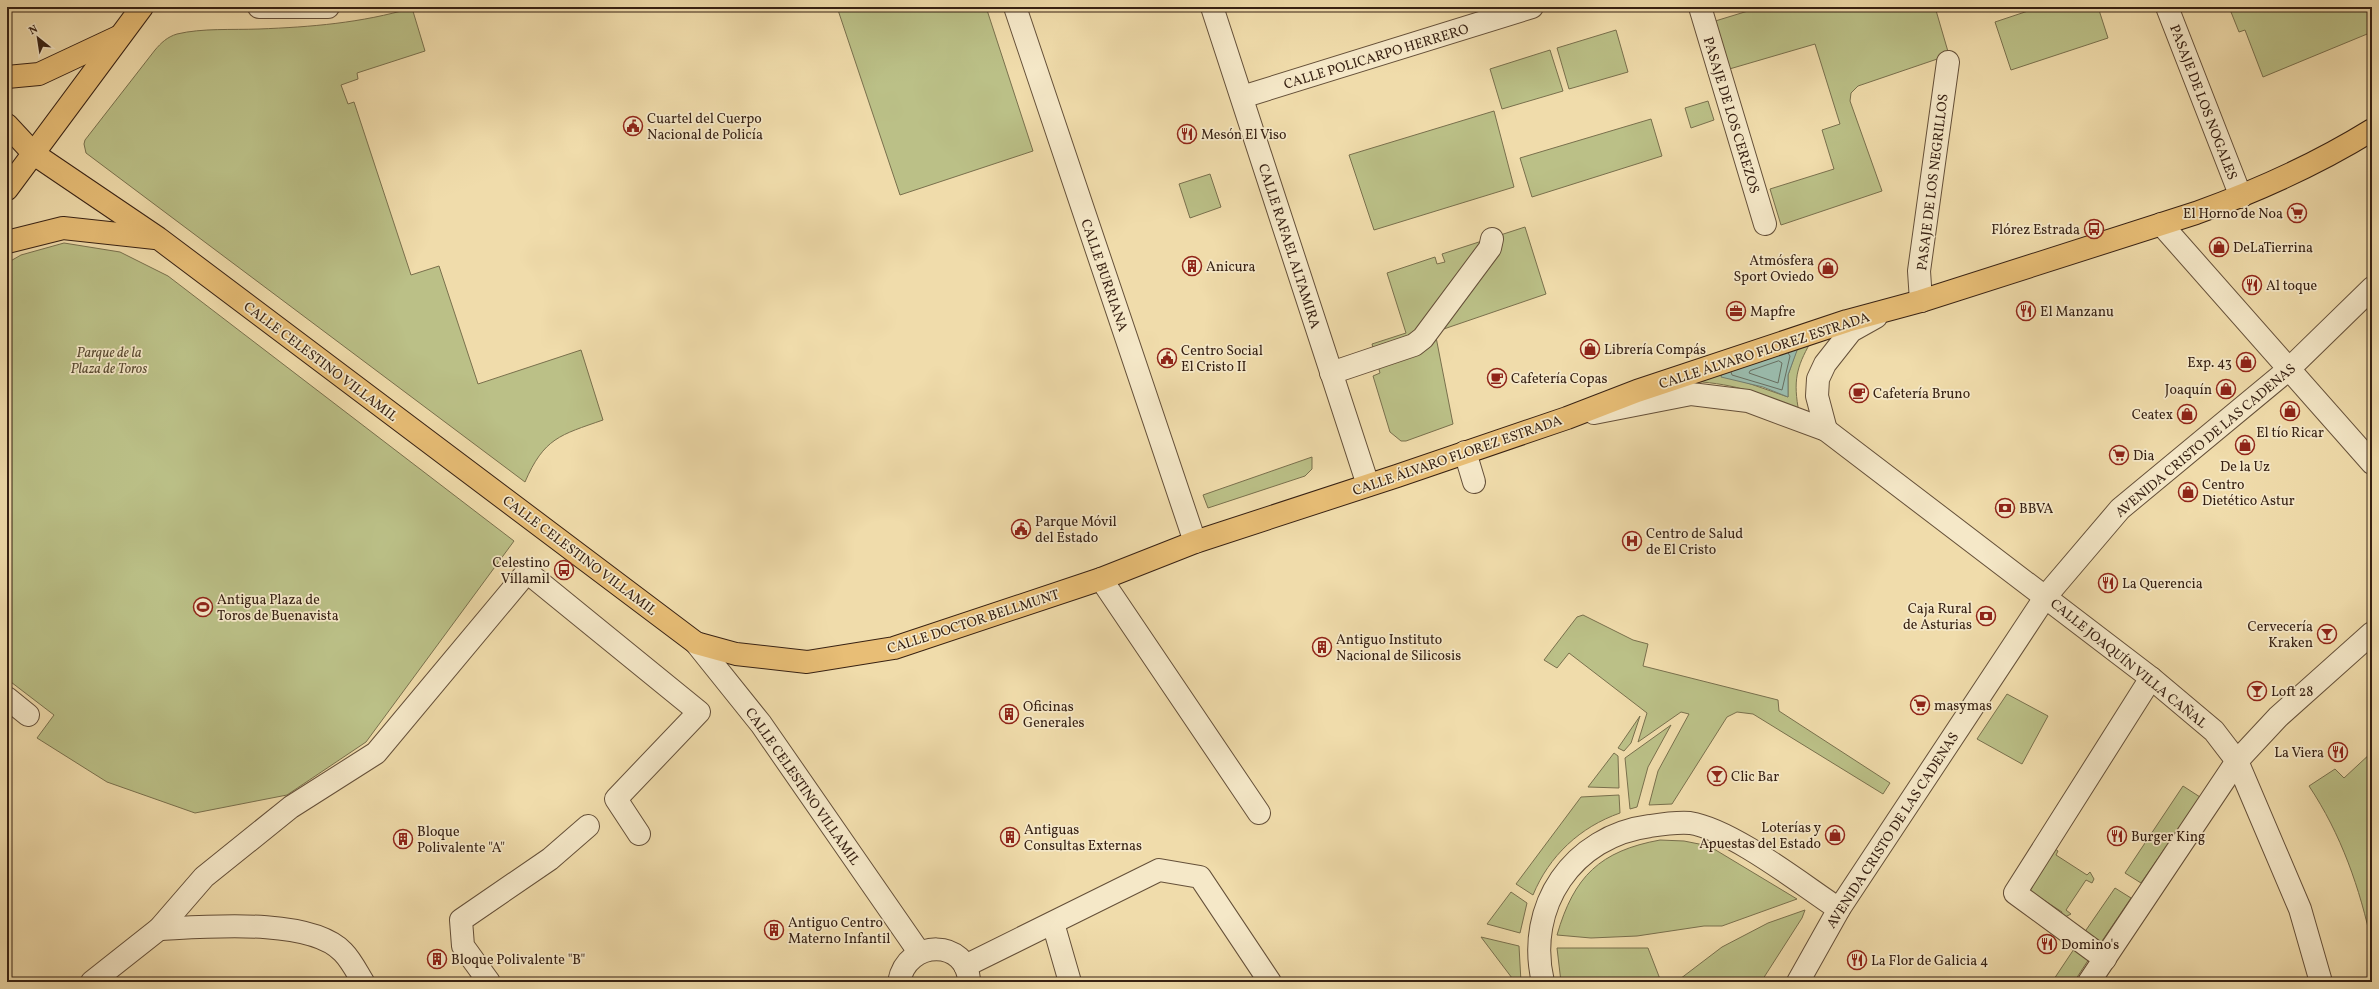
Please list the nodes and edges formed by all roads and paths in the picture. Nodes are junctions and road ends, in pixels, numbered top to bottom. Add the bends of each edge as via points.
1 (142, 7) edge
2 (259, 7) edge
3 (328, 7) edge
4 (1015, 7) edge
5 (1212, 7) edge
6 (1532, 7) edge
7 (1700, 7) edge
8 (2167, 7) edge
9 (1490, 13) edge
10 (118, 37) junction
11 (1948, 62) dead end
12 (7, 77) edge
13 (1242, 98) junction
14 (7, 125) edge
15 (2372, 130) edge
16 (7, 146) edge
17 (34, 154) junction
18 (7, 189) edge
19 (2241, 197) junction
20 (1765, 224) dead end
21 (2161, 224) junction
22 (158, 238) junction
23 (1492, 239) dead end
24 (7, 242) edge
25 (2372, 288) edge
26 (1921, 301) junction
27 (1888, 311) junction
28 (2289, 370) junction
29 (1331, 373) junction
30 (1568, 418) junction
31 (1826, 430) junction
32 (1465, 452) junction
33 (2372, 463) edge
34 (1474, 482) dead end
35 (1368, 485) junction
36 (1194, 542) junction
37 (1101, 579) junction
38 (2046, 596) junction
39 (2372, 633) edge
40 (696, 643) junction
41 (2151, 678) junction
42 (7, 698) edge
43 (28, 715) dead end
44 (2237, 761) junction
45 (1259, 812) dead end
46 (588, 826) dead end
47 (640, 834) dead end
48 (1839, 909) junction
49 (1054, 923) junction
50 (159, 929) junction
51 (919, 952) junction
52 (2105, 959) junction
53 (967, 974) edge
54 (92, 982) edge
55 (363, 982) edge
56 (489, 982) edge
57 (899, 982) edge
58 (1070, 982) edge
59 (1270, 982) edge
60 (1543, 982) edge
61 (1798, 982) edge
62 (2089, 982) edge
63 (2321, 982) edge

1 - 10 main road
2 - 3 street
4 - 36 street, CALLE BURRIANA
5 - 13 street, CALLE RAFAEL ALTAMIRA
6 - 9 street, CALLE POLICARPO HERRERO
7 - 20 street, PASAJE DE LOS CEREZOS
8 - 19 street, PASAJE DE LOS NOGALES
9 - 13 street, CALLE POLICARPO HERRERO
10 - 12 main road via 39,74
10 - 17 main road
11 - 26 street, PASAJE DE LOS NEGRILLOS via 1919,271
13 - 29 street, CALLE RAFAEL ALTAMIRA
14 - 17 main road
15 - 19 main road, CALLE ÁLVARO FLOREZ ESTRADA via 2342,148
16 - 17 main road
17 - 18 main road
17 - 22 main road, CALLE CELESTINO VILLAMIL
19 - 21 main road, CALLE ÁLVARO FLOREZ ESTRADA
21 - 26 main road, CALLE ÁLVARO FLOREZ ESTRADA
21 - 28 street
22 - 24 main road via 63,228
22 - 40 main road, CALLE CELESTINO VILLAMIL
23 - 29 street via 1490,248 1423,338 1414,346
25 - 28 street, AVENIDA CRISTO DE LAS CADENAS
26 - 27 main road, CALLE ÁLVARO FLOREZ ESTRADA
27 - 30 main road, CALLE ÁLVARO FLOREZ ESTRADA via 1847,321 1637,391
27 - 31 street via 1851,331 1825,364 1818,380 1817,396
28 - 33 street
28 - 38 street, AVENIDA CRISTO DE LAS CADENAS via 2120,510
29 - 35 street, CALLE RAFAEL ALTAMIRA
30 - 31 street, CALLE JOAQUÍN VILLA CAÑAL via 1691,394 1748,401
30 - 32 main road, CALLE ÁLVARO FLOREZ ESTRADA
31 - 38 street, CALLE JOAQUÍN VILLA CAÑAL
32 - 34 street
32 - 35 main road, CALLE ÁLVARO FLOREZ ESTRADA
35 - 36 main road, CALLE ÁLVARO FLOREZ ESTRADA
36 - 37 main road, CALLE DOCTOR BELLMUNT
37 - 40 main road, CALLE DOCTOR BELLMUNT via 894,648 807,662 736,654
37 - 45 street
38 - 41 street, CALLE JOAQUÍN VILLA CAÑAL
38 - 48 street, AVENIDA CRISTO DE LAS CADENAS
39 - 44 street via 2278,717
40 - 51 street, CALLE CELESTINO VILLAMIL via 762,724
41 - 44 street, CALLE JOAQUÍN VILLA CAÑAL via 2214,731
41 - 52 street via 2014,893
42 - 43 street
44 - 52 street
44 - 63 street, CALLE JOAQUÍN VILLA CAÑAL via 2300,909
46 - 56 street via 550,859 461,920 463,946
47 - 50 street via 616,799 699,712 527,572 376,753 291,807 210,872
48 - 60 street via 1734,840 1712,830 1689,823 1638,827 1604,841 1578,859 1550,897 1542,919 1540,940
48 - 61 street, AVENIDA CRISTO DE LAS CADENAS
49 - 53 street
49 - 58 street
49 - 59 street via 1159,870 1200,877
50 - 54 street
50 - 55 street via 246,925 313,934 342,951
51 - 53 street via 929,949 944,950 958,958
51 - 57 street via 902,970
52 - 62 street

